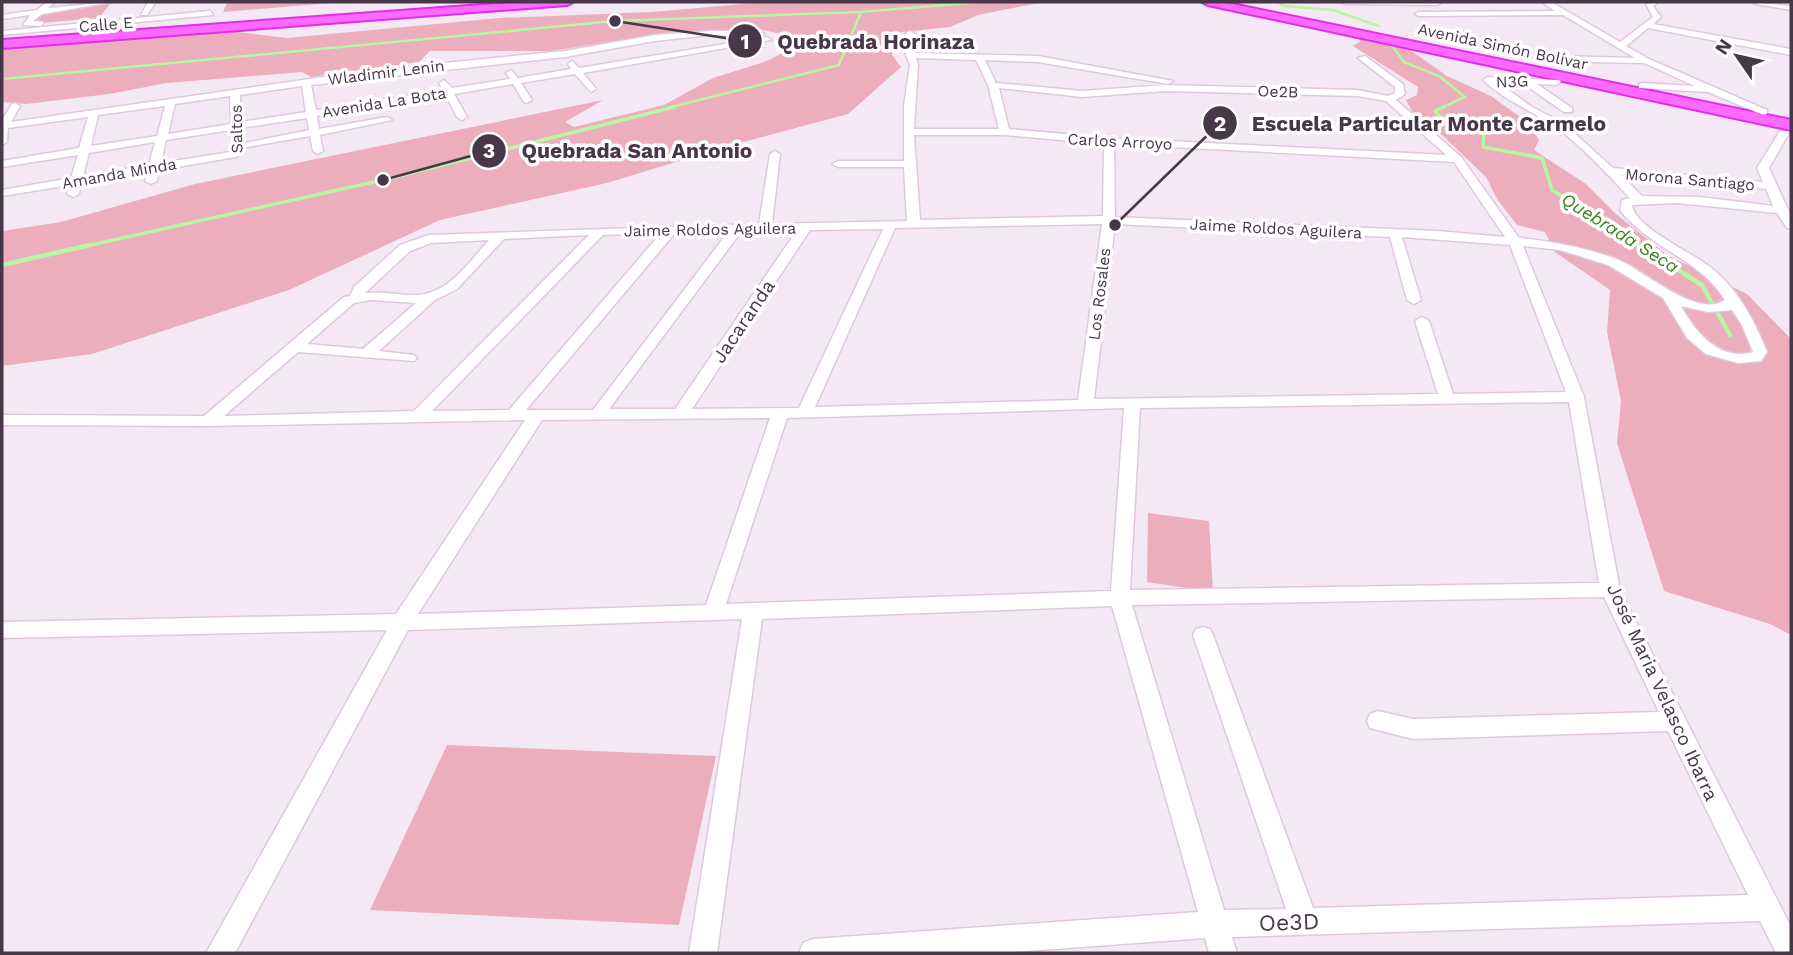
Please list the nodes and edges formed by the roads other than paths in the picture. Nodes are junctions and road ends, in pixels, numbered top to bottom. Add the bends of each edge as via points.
1 (51, 2) edge
2 (109, 2) edge
3 (115, 2) edge
4 (152, 2) edge
5 (215, 2) edge
6 (499, 2) edge
7 (567, 2) edge
8 (1208, 2) edge
9 (1231, 2) edge
10 (1345, 2) edge
11 (1546, 2) edge
12 (1654, 2) edge
13 (1756, 2) edge
14 (1437, 3) edge
15 (1791, 8) edge
16 (4, 12) edge
17 (39, 13) junction
18 (144, 13) dead end
19 (210, 13) junction
20 (1562, 13) junction
21 (1419, 14) dead end
22 (99, 22) junction
23 (1648, 26) junction
24 (120, 30) junction
25 (2, 33) edge
26 (910, 33) dead end
27 (681, 35) junction
28 (767, 40) joint
29 (2, 42) edge
30 (625, 43) junction
31 (1620, 46) junction
32 (698, 52) junction
33 (1791, 52) edge
34 (565, 54) junction
35 (910, 55) junction
36 (979, 56) junction
37 (1362, 58) dead end
38 (1549, 58) dead end
39 (707, 59) dead end
40 (501, 60) junction
41 (1646, 61) junction
42 (643, 64) junction
43 (435, 65) junction
44 (578, 71) junction
45 (1524, 79) junction
46 (516, 80) junction
47 (306, 82) junction
48 (1556, 82) dead end
49 (993, 85) junction
50 (1642, 86) junction
51 (591, 89) dead end
52 (1210, 89) junction
53 (1714, 89) junction
54 (378, 91) junction
55 (449, 91) junction
56 (235, 92) junction
57 (1389, 99) junction
58 (527, 100) dead end
59 (172, 101) junction
60 (15, 106) dead end
61 (1568, 110) dead end
62 (93, 112) junction
63 (1763, 112) junction
64 (312, 114) junction
65 (463, 117) dead end
66 (1791, 118) edge
67 (387, 120) junction
68 (3, 126) edge
69 (236, 127) junction
70 (1787, 129) edge
71 (393, 130) dead end
72 (315, 132) junction
73 (909, 132) junction
74 (1005, 132) junction
75 (160, 138) junction
76 (1109, 141) junction
77 (2, 142) edge
78 (84, 150) junction
79 (318, 151) dead end
80 (775, 154) dead end
81 (236, 155) junction
82 (1457, 159) junction
83 (909, 163) junction
84 (2, 164) edge
85 (838, 164) dead end
86 (155, 166) junction
87 (1610, 171) junction
88 (76, 180) junction
89 (151, 180) dead end
90 (1771, 186) junction
91 (2, 193) edge
92 (73, 194) dead end
93 (1637, 200) junction
94 (1781, 210) junction
95 (1108, 220) junction
96 (1791, 225) edge
97 (890, 226) junction
98 (914, 226) junction
99 (806, 227) junction
100 (765, 228) junction
101 (737, 229) junction
102 (671, 230) junction
103 (600, 231) junction
104 (1395, 233) junction
105 (499, 237) junction
106 (1516, 242) junction
107 (1669, 296) junction
108 (356, 297) junction
109 (430, 298) junction
110 (1415, 300) dead end
111 (1732, 300) junction
112 (1422, 321) dead end
113 (295, 347) junction
114 (366, 354) junction
115 (409, 358) dead end
116 (1576, 397) junction
117 (1447, 399) junction
118 (1132, 403) junction
119 (1085, 405) junction
120 (805, 412) junction
121 (780, 413) junction
122 (680, 414) junction
123 (597, 415) junction
124 (418, 416) junction
125 (536, 416) junction
126 (512, 417) junction
127 (2, 420) edge
128 (208, 421) junction
129 (1610, 590) junction
130 (1119, 598) junction
131 (714, 611) junction
132 (753, 612) junction
133 (401, 623) junction
134 (4, 632) edge
135 (1203, 635) dead end
136 (1378, 721) dead end
137 (1675, 721) junction
138 (1767, 908) junction
139 (1304, 921) junction
140 (1214, 924) junction
141 (220, 953) edge
142 (704, 953) edge
143 (813, 953) edge
144 (1223, 953) edge
145 (1790, 953) edge

1 - 17 street
2 - 17 street
3 - 22 street
4 - 18 street
5 - 19 street
6 - 24 highway
7 - 29 highway
8 - 70 highway, Avenida Simón Bolívar
9 - 50 highway, Avenida Simón Bolívar
10 - 14 street
11 - 20 street
12 - 23 street via 1648,6 1658,16
13 - 15 street
16 - 17 street
17 - 22 street via 27,25
19 - 22 street, Calle E
19 - 24 street
20 - 21 street
20 - 31 street
22 - 25 street, Calle E
23 - 31 street
23 - 33 street
24 - 29 highway
26 - 35 street
27 - 28 street, Wladimir Lenin via 752,33
27 - 30 street, Wladimir Lenin
27 - 32 street
28 - 32 street, Avenida La Bota
30 - 34 street, Wladimir Lenin
30 - 42 street
31 - 41 street
32 - 39 street
32 - 42 street, Avenida La Bota
34 - 40 street, Wladimir Lenin
34 - 44 street
35 - 36 street
35 - 73 street via 914,65
36 - 49 street
36 - 52 street via 1038,59
37 - 57 street via 1399,86 1401,94
38 - 41 street
40 - 43 street, Wladimir Lenin
40 - 46 street
41 - 53 street
42 - 44 street, Avenida La Bota
43 - 54 street, Wladimir Lenin
43 - 55 street
44 - 46 street, Avenida La Bota
44 - 51 street
45 - 48 street, N3G
45 - 61 street
45 - 87 street, N3G via 1488,80 1559,125
46 - 55 street, Avenida La Bota
46 - 58 street
47 - 54 street, Wladimir Lenin
47 - 56 street, Wladimir Lenin
47 - 64 street
49 - 52 street, Oe2B via 1082,94
49 - 74 street
50 - 53 street
50 - 63 highway, Avenida Simón Bolívar
52 - 57 street, Oe2B via 1357,93
53 - 63 street
54 - 55 street, Avenida La Bota
54 - 64 street, Avenida La Bota
54 - 67 street
55 - 65 street
56 - 59 street, Wladimir Lenin
56 - 69 street, Saltos
57 - 82 street, José Maria Velasco Ibarra
59 - 62 street, Wladimir Lenin
59 - 75 street
60 - 68 street
62 - 68 street, Wladimir Lenin
62 - 78 street
63 - 66 highway, Avenida Simón Bolívar
64 - 69 street, Avenida La Bota
64 - 72 street
67 - 71 street
67 - 72 street, Amanda Minda
68 - 77 street
69 - 75 street, Avenida La Bota
69 - 81 street, Saltos
70 - 90 street via 1763,168
72 - 79 street
72 - 81 street, Amanda Minda
73 - 74 street, Carlos Arroyo
73 - 83 street
74 - 76 street, Carlos Arroyo
75 - 78 street, Avenida La Bota
75 - 86 street
76 - 82 street, Carlos Arroyo
76 - 95 street, Los Rosales
78 - 84 street, Avenida La Bota
78 - 88 street
80 - 100 street
81 - 86 street, Amanda Minda
82 - 106 street, José Maria Velasco Ibarra
83 - 85 street
83 - 98 street
86 - 88 street, Amanda Minda
86 - 89 street
87 - 90 street, Morona Santiago
87 - 93 street, N3G
88 - 91 street, Amanda Minda
88 - 92 street
90 - 94 street
93 - 94 street
93 - 111 street via 1625,206 1632,218 1711,273
94 - 96 street
95 - 98 street, Jaime Roldos Aguilera
95 - 104 street, Jaime Roldos Aguilera
95 - 119 street, Los Rosales
97 - 98 street, Jaime Roldos Aguilera
97 - 99 street, Jaime Roldos Aguilera
97 - 120 street
99 - 100 street, Jaime Roldos Aguilera
99 - 122 street, Jacaranda
100 - 101 street, Jaime Roldos Aguilera
101 - 102 street, Jaime Roldos Aguilera
101 - 123 street
102 - 103 street, Jaime Roldos Aguilera
102 - 126 street
103 - 105 street, Jaime Roldos Aguilera
103 - 124 street
104 - 106 street, Jaime Roldos Aguilera
104 - 110 street
105 - 108 street, Jaime Roldos Aguilera via 413,243
105 - 109 street via 449,288
106 - 107 street, Jaime Roldos Aguilera via 1561,246 1613,262
106 - 116 street, José Maria Velasco Ibarra
107 - 111 street, Jaime Roldos Aguilera via 1708,308 1730,306
107 - 111 street via 1688,334 1704,347 1725,356 1756,358 1760,352 1749,325
108 - 109 street
108 - 113 street, Jaime Roldos Aguilera
109 - 114 street
112 - 117 street
113 - 114 street
113 - 128 street, Jaime Roldos Aguilera
114 - 115 street
116 - 117 street
116 - 129 street, José Maria Velasco Ibarra
117 - 118 street
118 - 119 street
118 - 130 street
119 - 120 street
120 - 121 street
121 - 122 street
121 - 131 street
122 - 123 street
123 - 125 street
124 - 126 street
124 - 128 street
125 - 126 street
125 - 133 street
127 - 128 street
129 - 130 street
129 - 137 street, José Maria Velasco Ibarra
130 - 132 street
130 - 140 street
131 - 132 street
131 - 133 street
132 - 142 street
133 - 134 street
133 - 141 street
135 - 139 street
136 - 137 street via 1413,729
137 - 138 street, José Maria Velasco Ibarra
138 - 139 street, Oe3D
138 - 145 street, José Maria Velasco Ibarra
139 - 140 street, Oe3D
140 - 143 street, Oe3D
140 - 144 street

